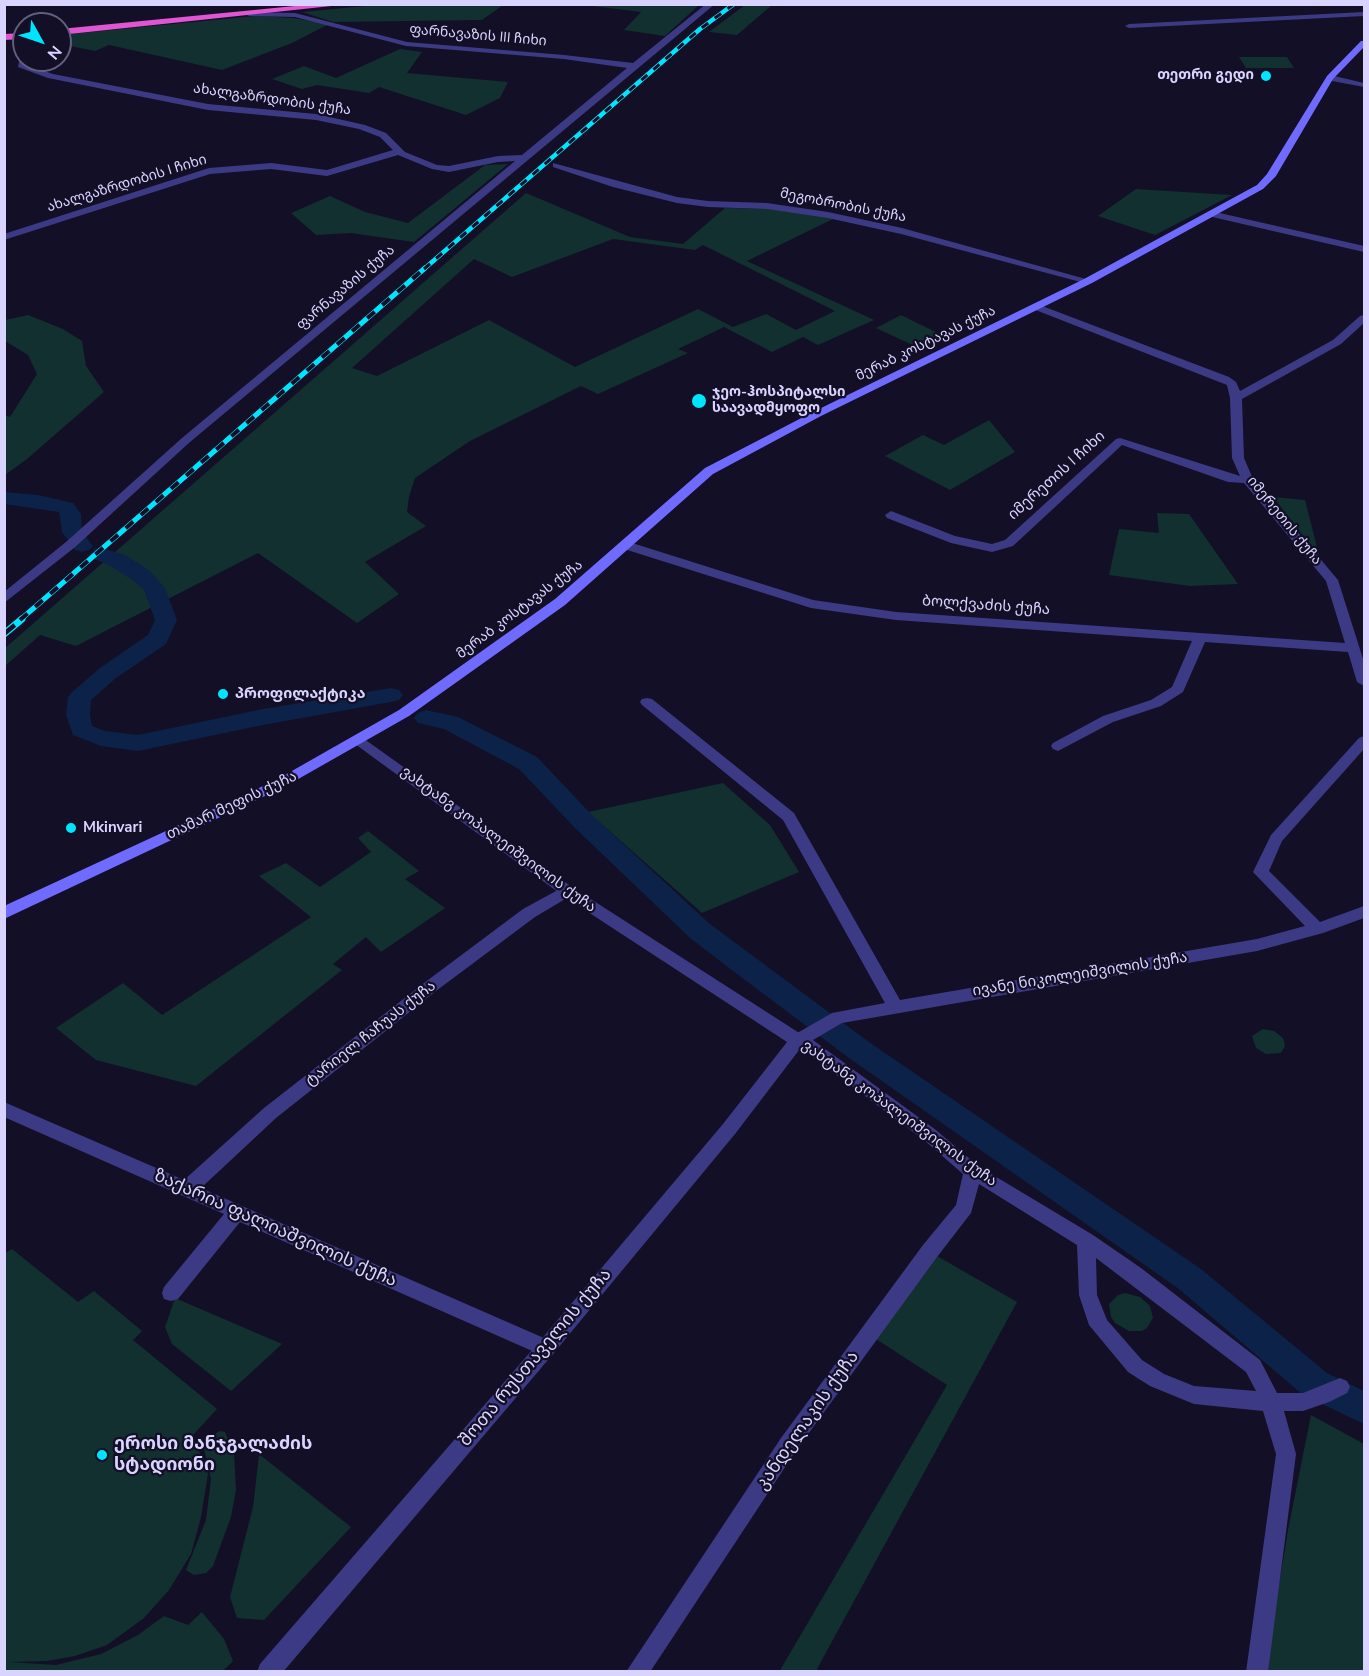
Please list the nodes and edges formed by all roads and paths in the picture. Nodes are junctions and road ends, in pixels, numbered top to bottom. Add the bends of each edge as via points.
1 (346, 4) edge
2 (711, 4) edge
3 (249, 14) junction
4 (1365, 14) edge
5 (1129, 26) dead end
6 (72, 31) edge
7 (1365, 43) edge
8 (634, 66) junction
9 (40, 72) edge
10 (1332, 77) junction
11 (1365, 85) edge
12 (400, 151) junction
13 (524, 158) junction
14 (556, 165) dead end
15 (1210, 214) junction
16 (4, 237) edge
17 (1365, 249) edge
18 (1088, 281) junction
19 (1036, 306) junction
20 (1365, 318) edge
21 (1236, 398) junction
22 (1248, 480) junction
23 (891, 515) dead end
24 (625, 545) junction
25 (4, 599) edge
26 (1201, 636) junction
27 (1354, 648) junction
28 (1365, 682) edge
29 (647, 702) dead end
30 (360, 741) junction
31 (1365, 741) edge
32 (1058, 746) dead end
33 (567, 891) junction
34 (1365, 912) edge
35 (4, 913) edge
36 (1317, 929) junction
37 (895, 1006) junction
38 (798, 1041) junction
39 (4, 1109) edge
40 (972, 1170) junction
41 (186, 1190) junction
42 (237, 1212) junction
43 (1086, 1241) junction
44 (171, 1293) dead end
45 (546, 1348) junction
46 (1340, 1386) dead end
47 (1270, 1402) junction
48 (268, 1671) edge
49 (638, 1671) edge
50 (1257, 1671) edge

1 - 3 highway
2 - 8 street, ფარნავაზის ქუჩა
3 - 6 highway
3 - 8 street, ფარნავაზის III ჩიხი via 295,15 431,48
4 - 5 street
7 - 10 main road, მერაბ კოსტავას ქუჩა
8 - 13 street, ფარნავაზის ქუჩა
9 - 12 street, ახალგაზრდობის ქუჩა via 208,107 342,121 383,135
10 - 11 street
10 - 15 main road, მერაბ კოსტავას ქუჩა via 1271,176 1260,187
12 - 13 street, ახალგაზრდობის ქუჩა via 421,162 449,169
12 - 16 street, ახალგაზრდობის I ჩიხი via 327,173 271,166 209,171
13 - 25 street, ფარნავაზის ქუჩა via 186,440 82,535
14 - 18 street, მეგობრობის ქუჩა via 677,200 828,214
15 - 17 street
15 - 18 main road, მერაბ კოსტავას ქუჩა
18 - 19 main road, მერაბ კოსტავას ქუჩა
19 - 21 street via 1225,379 1232,384
19 - 24 main road, მერაბ კოსტავას ქუჩა via 709,471
20 - 21 street via 1337,342
21 - 22 street, იმერეთის ქუჩა via 1238,458
22 - 23 street, იმერეთის I ჩიხი via 1232,479 1119,441 1009,543 992,548 951,539
22 - 27 street, იმერეთის ქუჩა via 1332,580
24 - 26 street, ბოლქვაძის ქუჩა via 811,604 896,616
24 - 30 main road, მერაბ კოსტავას ქუჩა via 560,602 497,649
26 - 27 street, ბოლქვაძის ქუჩა
26 - 32 street via 1178,689 1156,703 1108,719
27 - 28 street, იმერეთის ქუჩა
29 - 37 street via 789,817
30 - 33 street, ვახტანგ კოპალეიშვილის ქუჩა
30 - 35 main road, თამარ მეფის ქუჩა via 282,783
31 - 36 street via 1276,839 1262,872
33 - 38 street, ვახტანგ კოპალეიშვილის ქუჩა
33 - 41 street, ტარიელ ჩაჩუას ქუჩა via 529,913 421,994 270,1113
34 - 36 street, ივანე ნიკოლეიშვილის ქუჩა
36 - 37 street, ივანე ნიკოლეიშვილის ქუჩა via 1257,945
37 - 38 street, ივანე ნიკოლეიშვილის ქუჩა via 838,1017
38 - 40 street, ვახტანგ კოპალეიშვილის ქუჩა via 813,1048
38 - 45 street, შოთა რუსთაველის ქუჩა
39 - 41 street, ზაქარია ფალიაშვილის ქუჩა
40 - 43 street, ვახტანგ კოპალეიშვილის ქუჩა
40 - 49 street, კანდელაკის ქუჩა via 965,1208 788,1445
41 - 42 street, ზაქარია ფალიაშვილის ქუჩა
42 - 44 street
42 - 45 street, ზაქარია ფალიაშვილის ქუჩა
43 - 47 street, ვახტანგ კოპალეიშვილის ქუჩა via 1253,1365
43 - 47 street via 1088,1295 1099,1325 1135,1366 1194,1395
45 - 48 street, შოთა რუსთაველის ქუჩა
46 - 47 street via 1303,1402
47 - 50 street, ვახტანგ კოპალეიშვილის ქუჩა via 1286,1454

